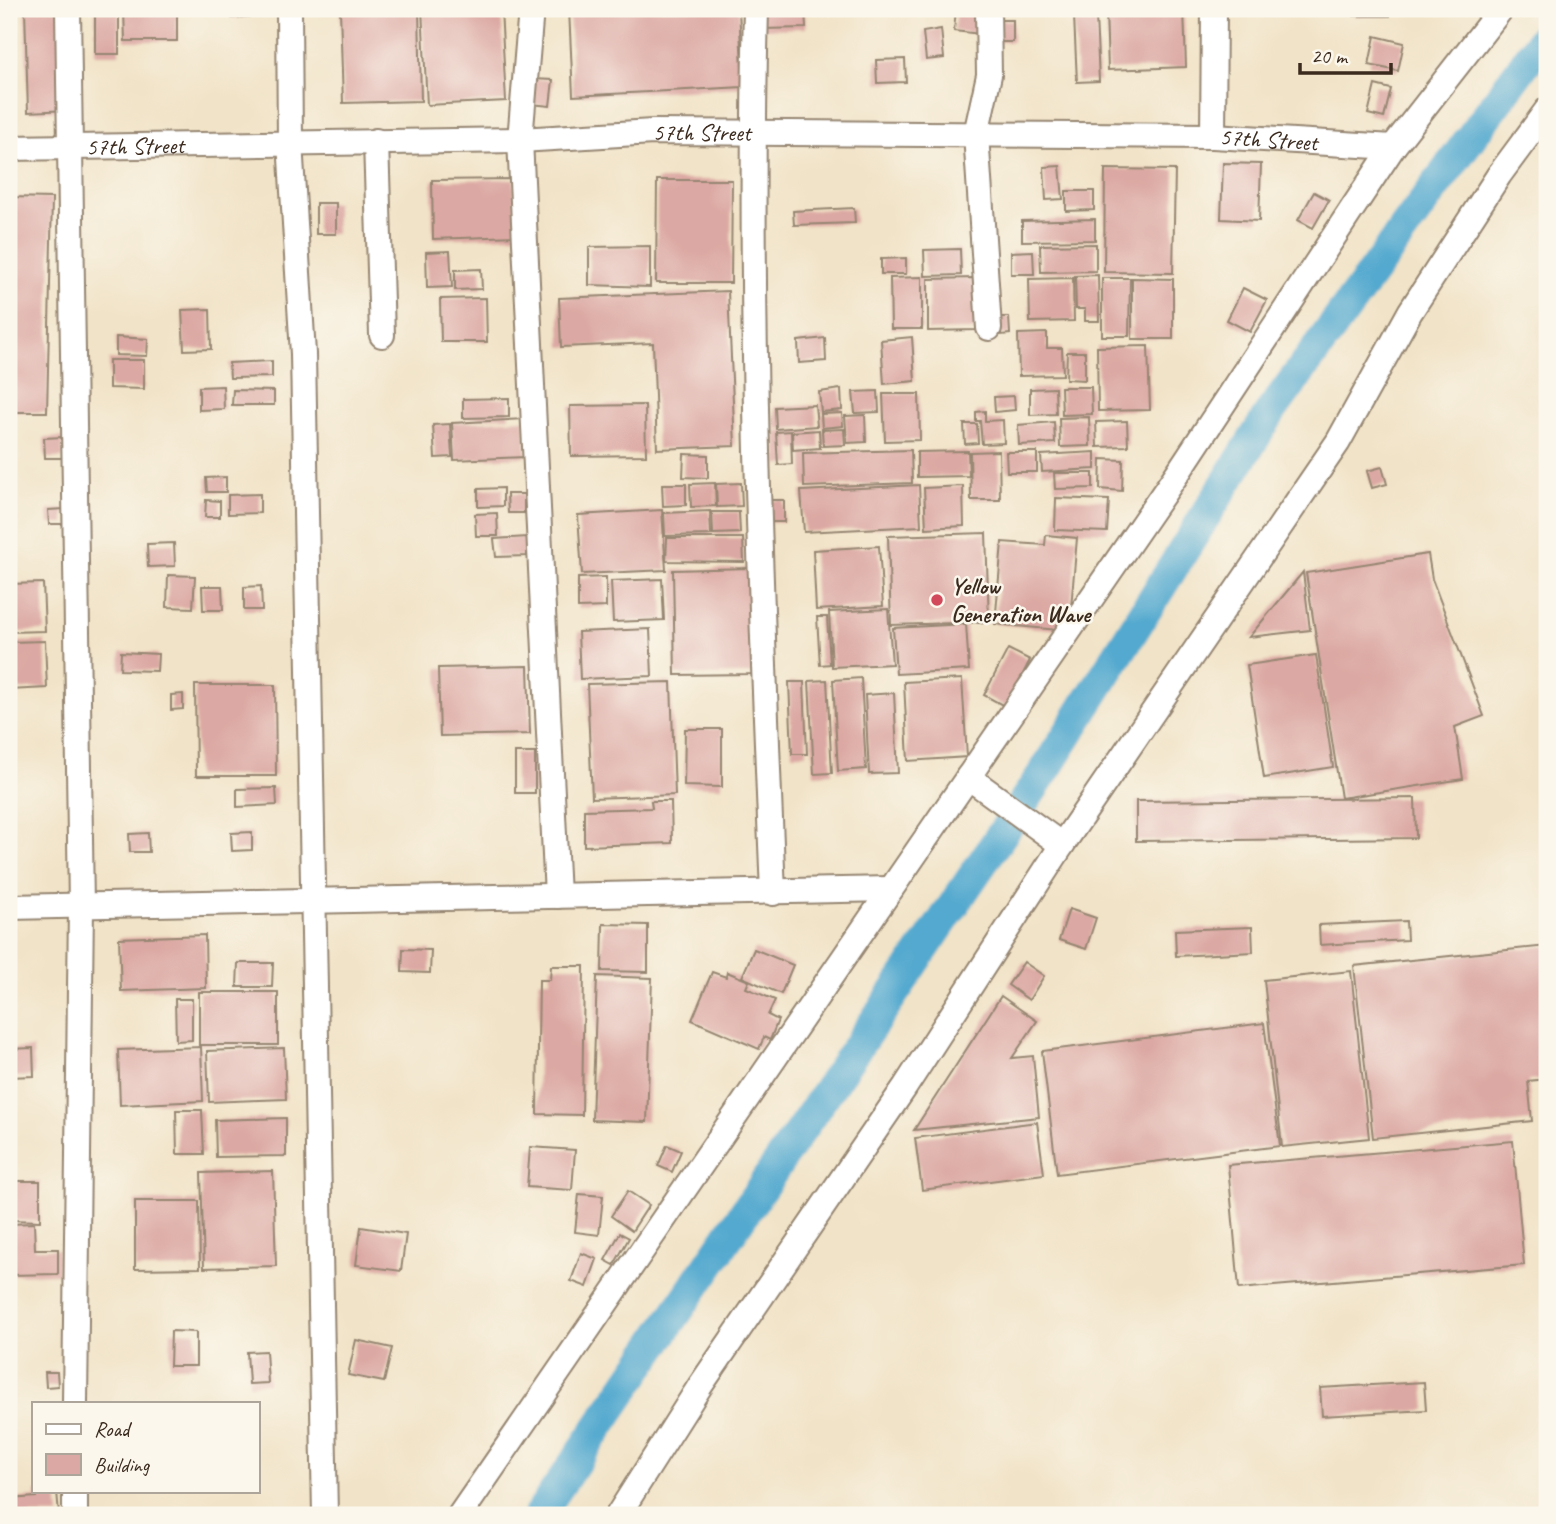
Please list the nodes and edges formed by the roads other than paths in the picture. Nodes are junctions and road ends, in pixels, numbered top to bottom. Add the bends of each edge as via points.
1 (68, 9) edge
2 (289, 9) edge
3 (531, 9) edge
4 (756, 9) edge
5 (988, 9) edge
6 (1214, 9) edge
7 (1501, 9) edge
8 (1547, 110) edge
9 (752, 133) junction
10 (976, 134) junction
11 (1213, 136) junction
12 (520, 140) junction
13 (376, 141) junction
14 (290, 142) junction
15 (70, 147) junction
16 (1393, 147) junction
17 (9, 148) edge
18 (989, 328) dead end
19 (382, 335) dead end
20 (976, 782) junction
21 (1062, 845) junction
22 (891, 889) junction
23 (773, 893) junction
24 (557, 896) junction
25 (314, 901) junction
26 (9, 907) edge
27 (81, 907) junction
28 (75, 1402) edge
29 (75, 1492) edge
30 (75, 1515) edge
31 (325, 1515) edge
32 (460, 1515) edge
33 (618, 1515) edge

1 - 15 street
2 - 14 street
3 - 12 street
4 - 9 street
5 - 10 street via 989,75
6 - 11 street
7 - 16 street
8 - 21 street via 1410,312 1338,442
9 - 10 street, 57th Street
9 - 12 street, 57th Street via 653,132
9 - 23 street via 759,527
10 - 11 street, 57th Street
10 - 18 street
11 - 16 street, 57th Street
12 - 13 street, 57th Street
12 - 24 street
13 - 14 street, 57th Street
13 - 19 street
14 - 15 street, 57th Street
14 - 25 street via 303,354
15 - 17 street, 57th Street
15 - 27 street
16 - 20 street
20 - 21 street
20 - 22 street
21 - 33 street
22 - 23 street
22 - 32 street
23 - 24 street
24 - 25 street
25 - 27 street
25 - 31 street
26 - 27 street
27 - 28 street
29 - 30 street

